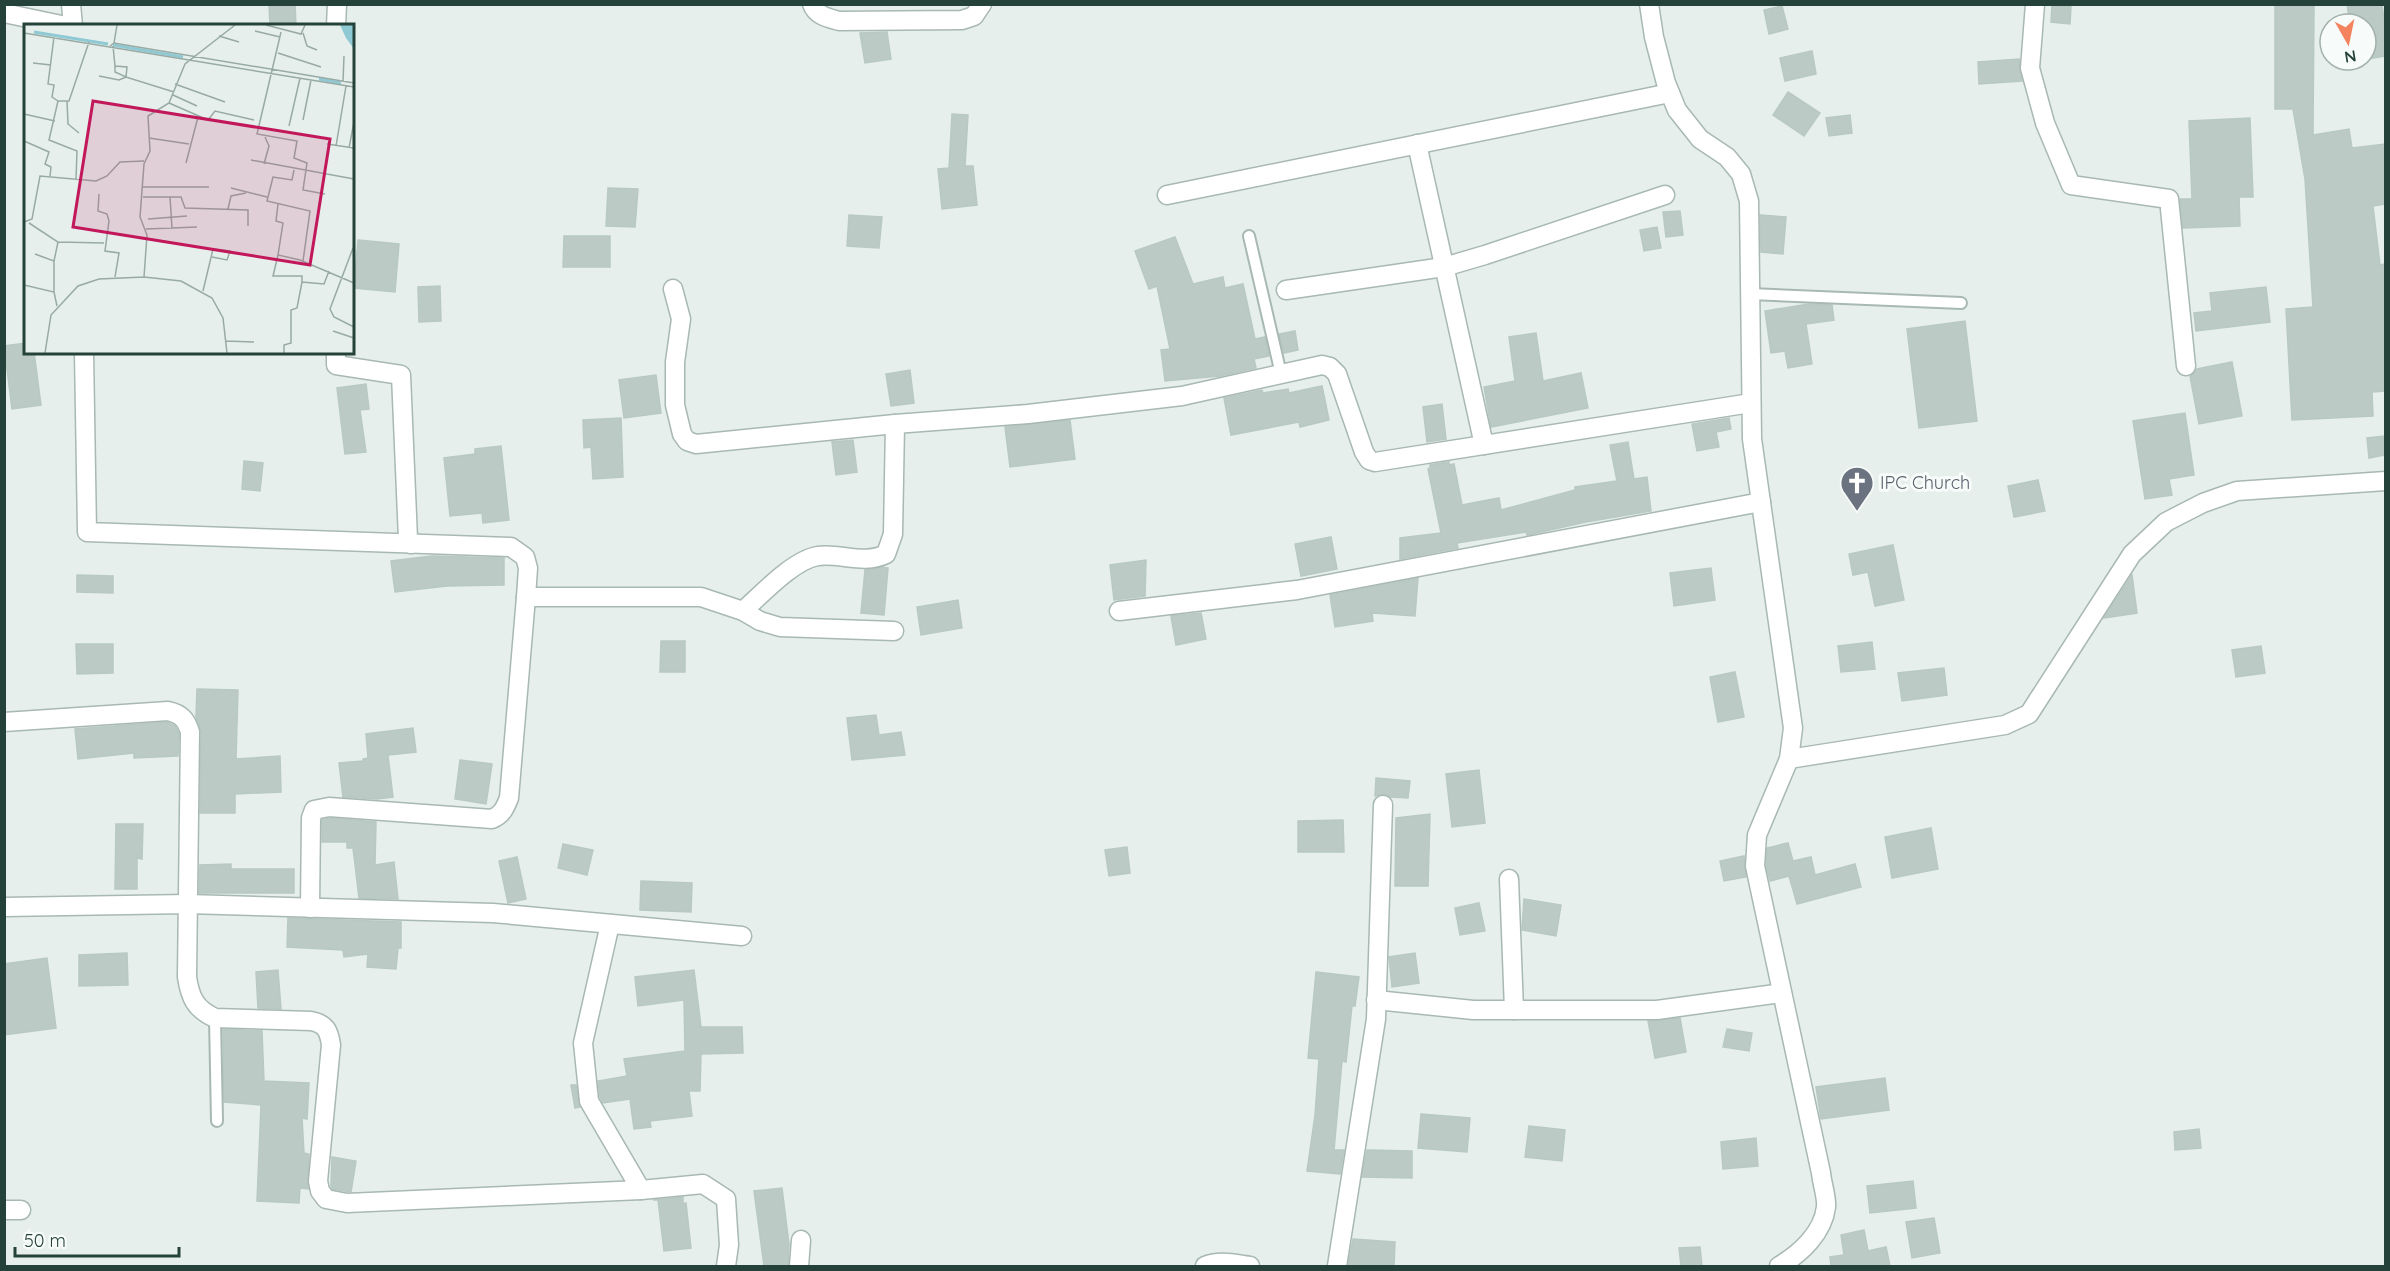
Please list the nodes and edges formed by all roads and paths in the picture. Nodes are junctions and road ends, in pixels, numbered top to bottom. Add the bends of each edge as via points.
1 (71, 4) edge
2 (337, 4) edge
3 (812, 4) edge
4 (982, 4) edge
5 (1649, 4) edge
6 (2035, 4) edge
7 (4, 13) edge
8 (56, 24) edge
9 (73, 24) edge
10 (336, 24) edge
11 (1670, 93) junction
12 (1417, 144) junction
13 (1167, 195) dead end
14 (1665, 195) dead end
15 (1249, 236) dead end
16 (1444, 267) junction
17 (673, 290) dead end
18 (1286, 290) dead end
19 (1750, 294) junction
20 (1961, 303) dead end
21 (84, 354) edge
22 (336, 354) edge
23 (2186, 366) dead end
24 (1281, 374) junction
25 (1751, 403) junction
26 (894, 424) junction
27 (1484, 445) junction
28 (2385, 481) edge
29 (1761, 502) junction
30 (411, 544) junction
31 (526, 597) junction
32 (743, 611) junction
33 (1119, 611) dead end
34 (894, 631) dead end
35 (4, 722) edge
36 (1789, 759) junction
37 (1383, 805) dead end
38 (1509, 879) dead end
39 (187, 904) junction
40 (4, 907) edge
41 (310, 908) junction
42 (610, 924) junction
43 (742, 936) dead end
44 (1782, 993) junction
45 (1376, 1000) junction
46 (1514, 1010) junction
47 (214, 1018) junction
48 (217, 1121) dead end
49 (641, 1190) junction
50 (801, 1240) dead end
51 (726, 1266) edge
52 (799, 1266) edge
53 (1205, 1266) edge
54 (1250, 1266) edge
55 (1337, 1266) edge
56 (1779, 1266) edge

1 - 9 street
2 - 10 street
3 - 4 street via 824,17 839,21 962,20 975,16
5 - 11 street
6 - 23 street via 2030,68 2044,123 2071,185 2169,199
7 - 8 street
11 - 12 street
11 - 19 street via 1677,110 1700,139 1727,158 1741,174 1749,201
12 - 13 street
12 - 16 street
14 - 16 street
15 - 24 lane
16 - 18 street
16 - 27 street
17 - 26 street via 681,319 675,405 687,441 696,444
19 - 20 lane
19 - 25 street
21 - 30 street via 87,532
22 - 30 street via 336,365 401,375
24 - 26 street via 1182,396 1028,414
24 - 27 street via 1322,365 1330,367 1337,374 1369,460
25 - 27 street
25 - 29 street
26 - 32 street via 893,534 886,554 869,560 821,555 809,558
28 - 36 street via 2236,491 2166,522 2132,554 2030,714 2005,725
29 - 33 street via 1296,590
29 - 36 street via 1793,728
30 - 31 street via 511,547 525,557
31 - 32 street via 701,597
31 - 41 street via 509,798 500,815 492,819 329,807 314,810
32 - 34 street via 780,627
35 - 39 street via 168,711 187,721
36 - 44 street via 1757,835 1755,866
37 - 45 street
38 - 46 street
39 - 40 street
39 - 41 street
39 - 47 street via 189,992 194,1004
41 - 42 street via 492,913
42 - 43 street
42 - 49 street via 583,1043 589,1101
44 - 46 street via 1657,1010
44 - 56 street via 1826,1207 1817,1232 1797,1255
45 - 46 street
45 - 55 street
47 - 48 lane
47 - 49 street via 311,1021 326,1028 331,1045 318,1181 326,1199 347,1203
49 - 51 street via 703,1184 726,1199
50 - 52 street
53 - 54 street

